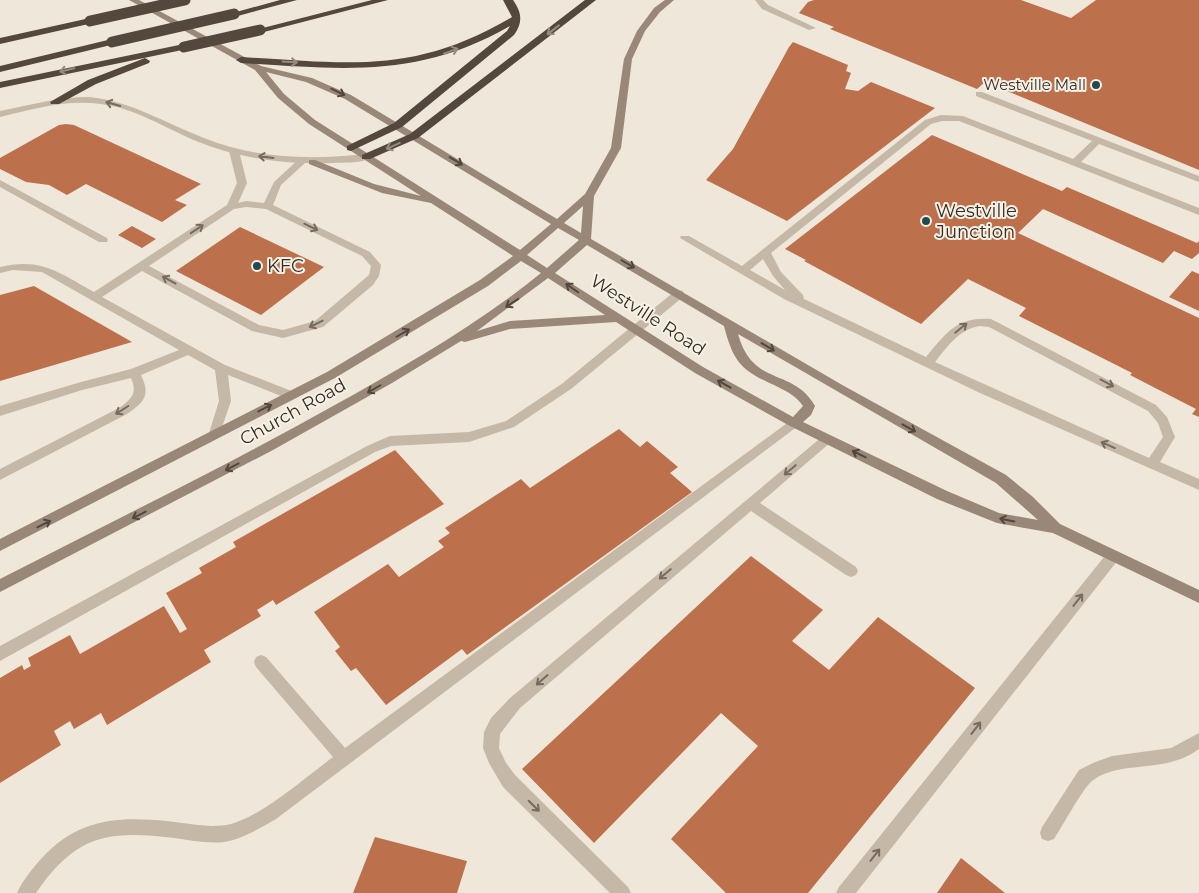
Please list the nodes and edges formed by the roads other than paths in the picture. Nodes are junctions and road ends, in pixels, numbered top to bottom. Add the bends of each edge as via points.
1 (133, 0) edge
2 (185, 0) edge
3 (292, 0) edge
4 (384, 0) edge
5 (508, 0) edge
6 (591, 0) edge
7 (670, 0) edge
8 (759, 0) edge
9 (517, 18) junction
10 (812, 28) dead end
11 (0, 41) edge
12 (184, 47) junction
13 (241, 60) junction
14 (258, 68) junction
15 (0, 69) edge
16 (0, 85) edge
17 (979, 94) dead end
18 (55, 102) junction
19 (0, 114) edge
20 (398, 125) junction
21 (414, 136) junction
22 (1099, 139) junction
23 (351, 148) junction
24 (234, 151) junction
25 (366, 157) junction
26 (302, 161) junction
27 (312, 162) junction
28 (1075, 163) junction
29 (1199, 179) edge
30 (0, 183) edge
31 (589, 196) junction
32 (433, 200) junction
33 (268, 206) junction
34 (231, 207) junction
35 (1199, 212) edge
36 (557, 224) junction
37 (684, 238) dead end
38 (103, 240) dead end
39 (586, 240) junction
40 (765, 253) junction
41 (521, 255) junction
42 (142, 266) junction
43 (0, 270) edge
44 (742, 271) junction
45 (551, 274) junction
46 (680, 294) junction
47 (96, 296) junction
48 (806, 305) junction
49 (618, 318) junction
50 (729, 323) junction
51 (634, 330) junction
52 (446, 345) junction
53 (189, 350) junction
54 (928, 363) junction
55 (221, 368) junction
56 (134, 373) junction
57 (290, 395) junction
58 (0, 411) edge
59 (794, 423) junction
60 (215, 433) junction
61 (827, 439) junction
62 (1152, 464) junction
63 (0, 475) edge
64 (1199, 485) edge
65 (750, 504) junction
66 (1055, 528) junction
67 (0, 546) edge
68 (1113, 556) junction
69 (851, 571) dead end
70 (0, 586) edge
71 (1199, 596) edge
72 (0, 654) edge
73 (262, 662) dead end
74 (1199, 740) edge
75 (344, 758) junction
76 (1048, 833) dead end
77 (26, 893) edge
78 (622, 893) edge
79 (845, 893) edge

1 - 13 street, Westville Road
2 - 11 highway, bridge
3 - 15 highway, bridge
4 - 12 highway, bridge
5 - 9 highway via 515,8
6 -> 21 highway
7 - 31 street via 641,30 628,59 616,148
8 - 10 street via 765,7
13 -> 9 highway via 359,66 415,60 475,42
9 - 20 highway via 511,33 497,46
12 -> 16 highway
12 - 18 highway via 92,82
13 - 14 street, Westville Road
14 -> 20 street, Westville Road via 309,80
14 - 23 street, Westville Road via 293,107
17 - 22 street
18 - 19 street
24 -> 18 street via 112,103
20 - 21 street, Westville Road
20 - 23 highway
21 -> 25 highway
21 -> 36 street, Westville Road
22 - 28 street
22 - 29 street
23 - 25 street, Westville Road
26 -> 24 street
24 - 34 street via 242,183
25 - 27 street
25 - 32 street, Westville Road
26 - 27 street
26 - 33 street via 277,184
27 - 32 street via 382,191
28 - 35 street
28 - 40 street via 960,118 941,118 928,122
30 - 38 street
31 - 36 street, Church Road
31 - 39 street
32 - 41 street, Westville Road
33 - 34 street via 246,204
33 -> 42 street via 366,254 376,265 369,282 319,324 283,334 256,328
42 -> 34 street
36 - 39 street, Westville Road
36 - 41 street, Church Road
37 - 44 street
39 - 45 street, Church Road
39 -> 46 street, Westville Road
40 - 44 street
40 - 48 street via 786,284
41 - 45 street, Westville Road
57 -> 41 street, Church Road via 415,326 484,283
42 - 47 street
43 - 47 street via 13,267 44,269
44 - 48 street
49 -> 45 street, Westville Road
45 -> 52 street, Church Road
46 - 50 street, Westville Road
46 - 51 street
47 - 53 street
48 - 54 street
49 - 51 street, Westville Road
49 - 52 street via 510,324
50 - 59 street via 739,355 747,365 807,402 807,412
50 -> 66 street, Westville Road via 1001,480
59 -> 51 street, Westville Road
51 - 72 street via 567,386 510,424 469,437 390,441 371,449
52 -> 70 street, Church Road via 310,425
53 - 55 street
53 - 56 street
62 -> 54 street
54 -> 62 street via 962,325 979,320 991,323 1152,408 1162,417 1169,437
55 - 57 street
55 - 60 street via 225,401
56 - 58 street
56 -> 63 street via 142,393 123,411
60 -> 57 street, Church Road
59 - 61 street, Westville Road
59 - 75 street
67 -> 60 street, Church Road
61 -> 65 street
66 -> 61 street, Westville Road via 998,518 942,495
62 - 64 street
65 - 69 street
65 -> 78 street via 515,703 491,734 489,747 508,781
66 - 68 street, Westville Road
68 - 71 street, Westville Road
79 -> 68 street
73 - 75 street
74 - 76 street via 1180,754 1166,758 1104,765 1092,770
75 - 77 street via 270,813 232,832 210,834 142,826 106,827 84,835 67,844 49,861

